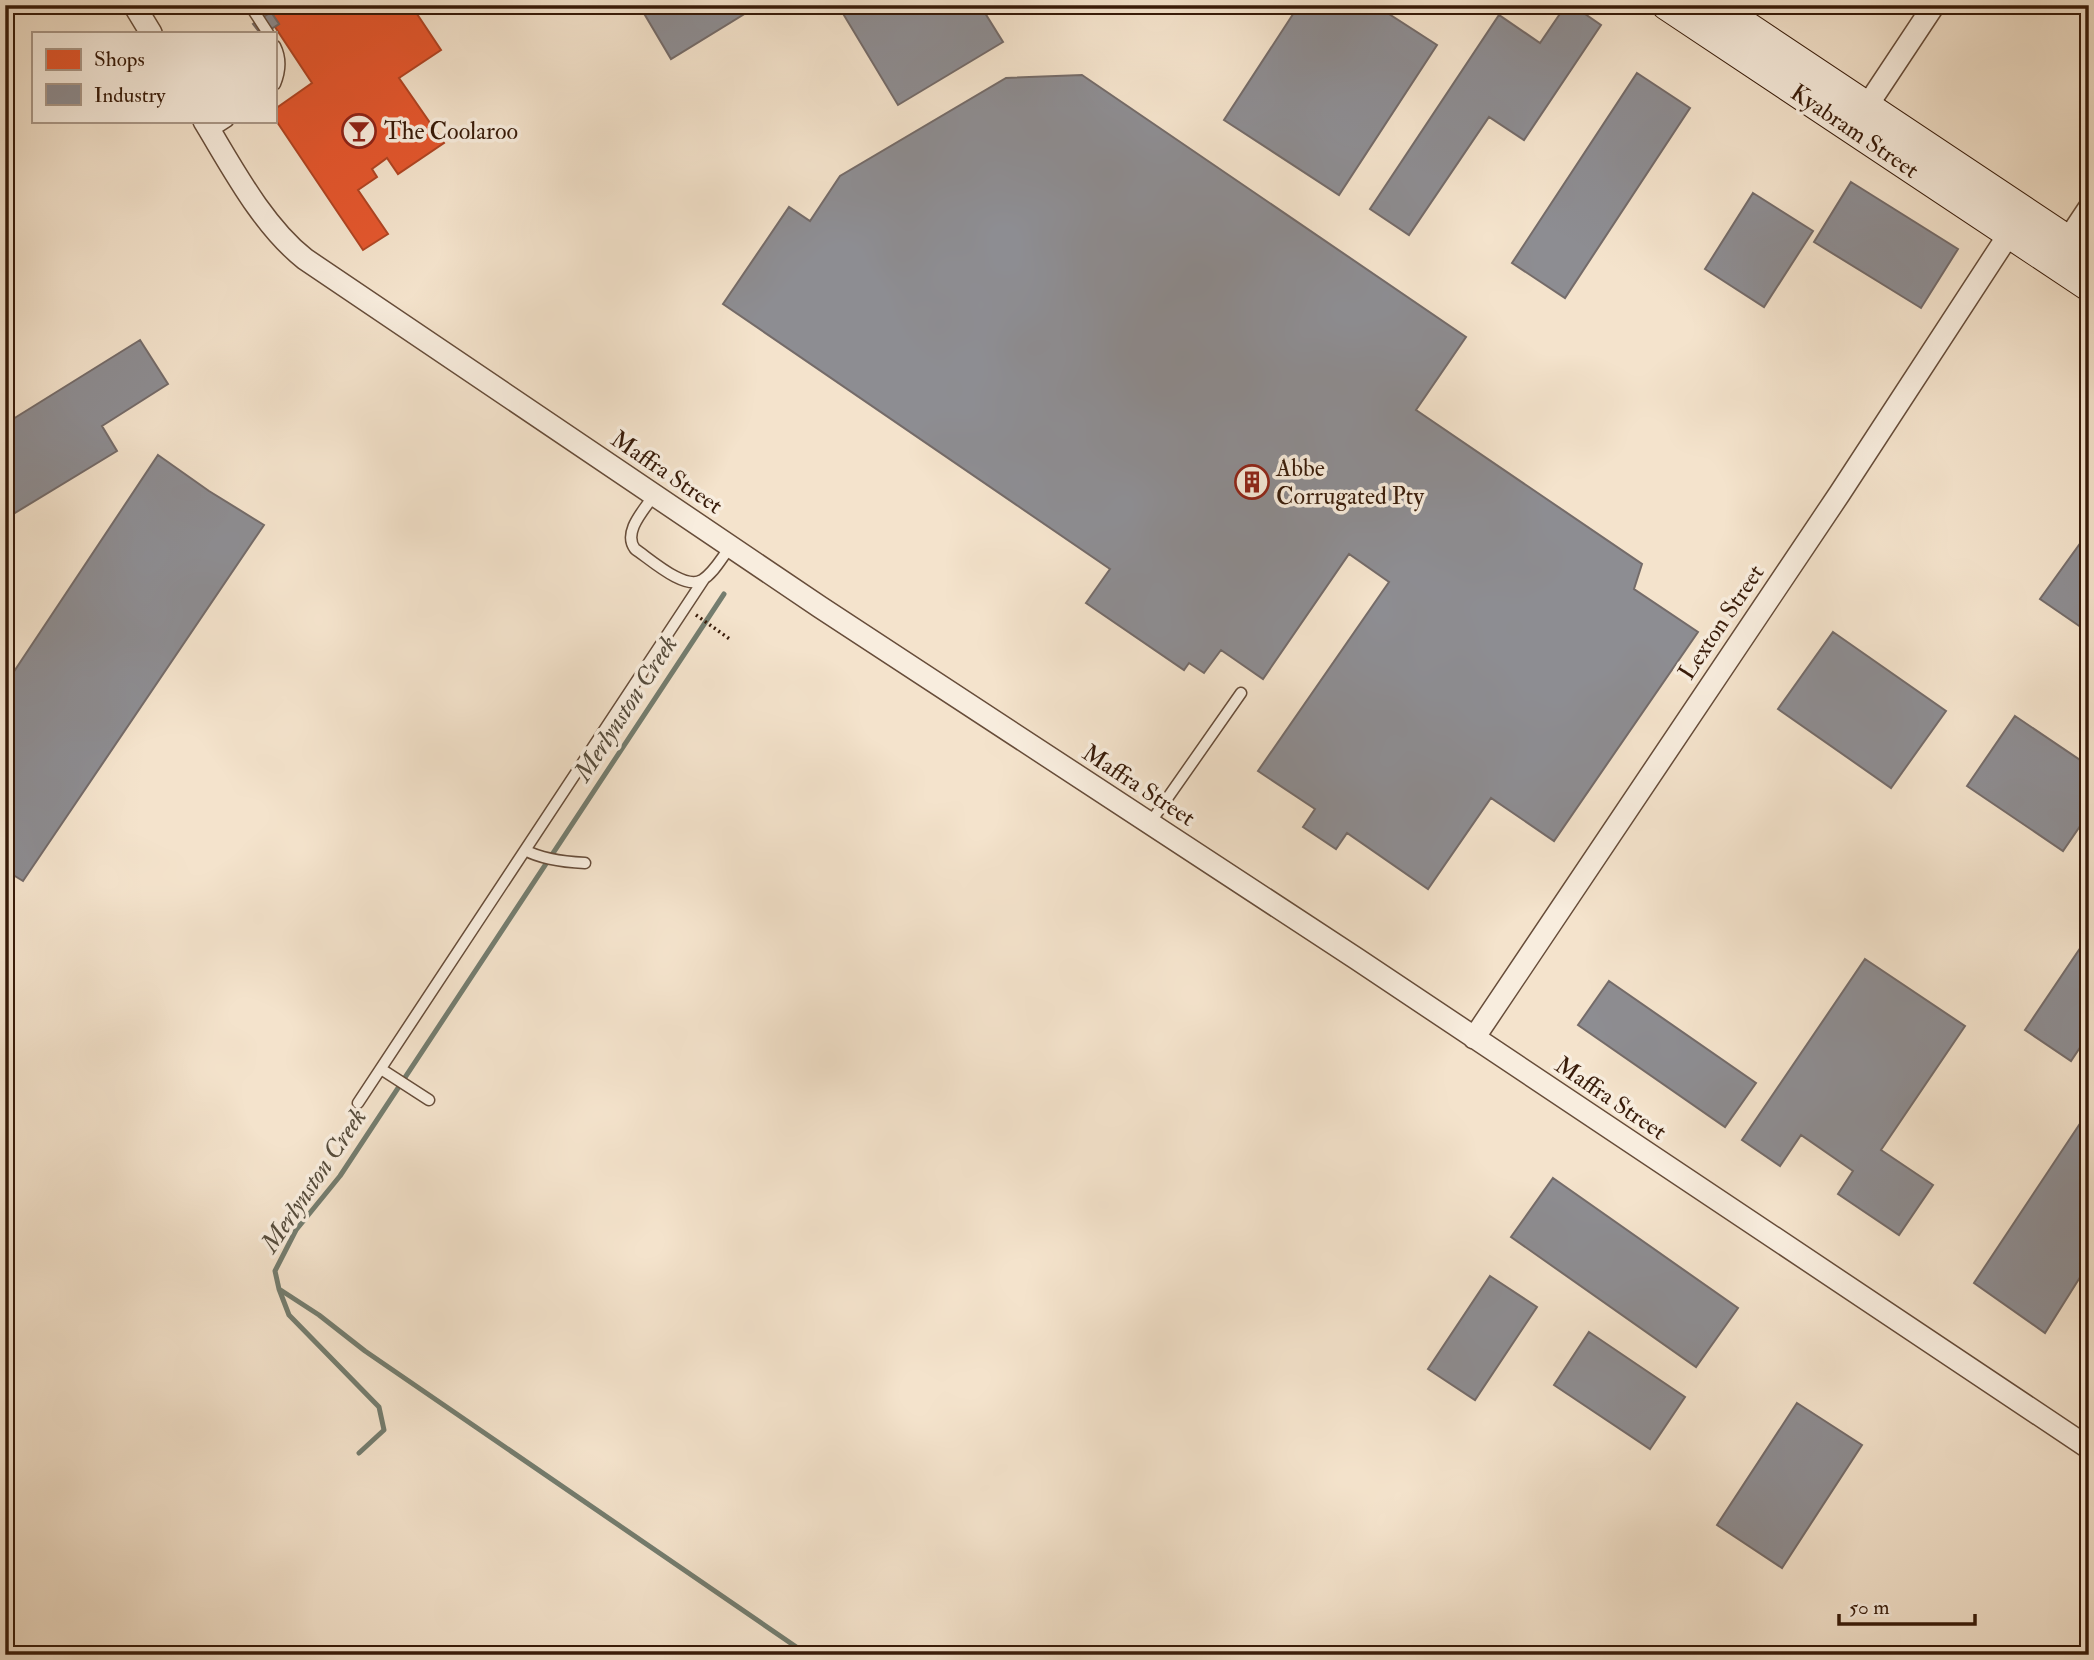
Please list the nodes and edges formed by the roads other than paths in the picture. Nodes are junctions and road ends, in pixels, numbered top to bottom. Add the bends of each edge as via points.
1 (247, 5) edge
2 (1667, 5) edge
3 (1714, 5) edge
4 (1934, 5) edge
5 (267, 32) edge
6 (276, 48) edge
7 (276, 80) edge
8 (1867, 106) junction
9 (214, 125) edge
10 (2089, 208) edge
11 (2009, 234) junction
12 (2066, 250) edge
13 (2089, 276) edge
14 (2089, 286) edge
15 (654, 495) junction
16 (731, 547) junction
17 (704, 579) junction
18 (1241, 693) dead end
19 (1150, 823) junction
20 (525, 850) junction
21 (585, 863) dead end
22 (1474, 1038) junction
23 (381, 1069) junction
24 (429, 1100) dead end
25 (358, 1103) dead end
26 (2089, 1448) edge

1 - 5 lane
2 - 11 street, Kyabram Street
3 - 8 street, Kyabram Street
4 - 8 street
6 - 7 lane
8 - 12 street, Kyabram Street
9 - 15 street, Maffra Street via 268,221 292,249
10 - 12 street
11 - 12 street, Kyabram Street
11 - 22 street, Lexton Street
12 - 13 street, Kyabram Street
12 - 14 street, Kyabram Street
15 - 16 street, Maffra Street
15 - 17 lane via 635,524 630,543 681,580
16 - 17 lane
16 - 19 street, Maffra Street
17 - 20 lane
18 - 19 lane
19 - 22 street, Maffra Street
20 - 21 lane
20 - 23 lane
22 - 26 street, Maffra Street
23 - 24 lane
23 - 25 lane

